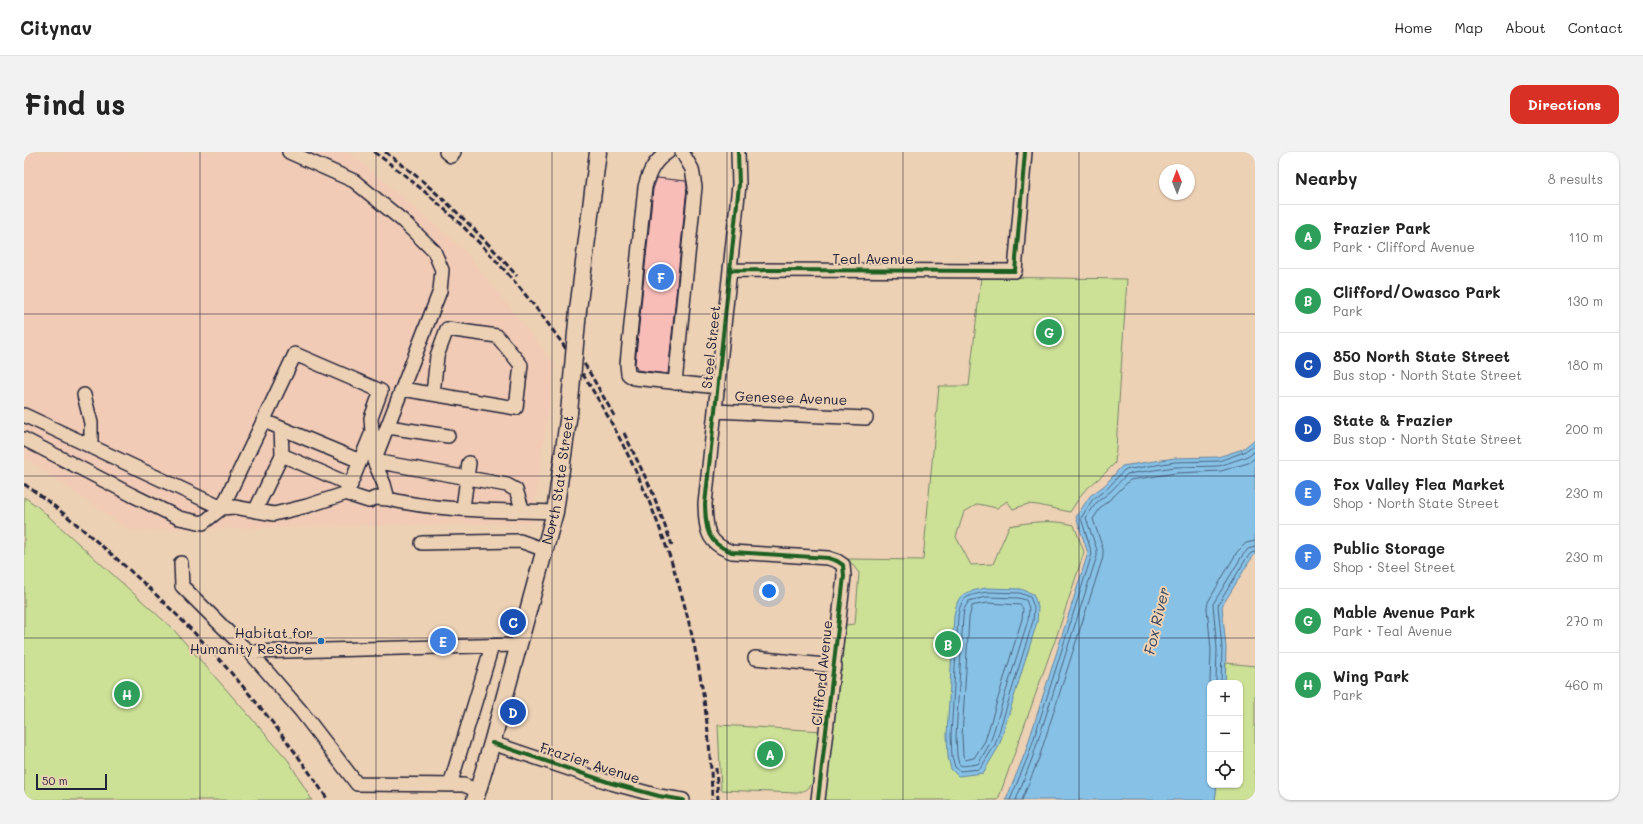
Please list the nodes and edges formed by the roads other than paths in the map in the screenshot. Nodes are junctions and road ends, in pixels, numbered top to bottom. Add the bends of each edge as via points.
1 (289, 152) edge
2 (446, 152) edge
3 (454, 152) edge
4 (598, 152) edge
5 (668, 152) edge
6 (682, 152) edge
7 (738, 152) edge
8 (1025, 152) edge
9 (731, 270) junction
10 (675, 383) junction
11 (718, 387) junction
12 (402, 389) junction
13 (433, 394) junction
14 (84, 396) dead end
15 (715, 411) junction
16 (24, 415) edge
17 (866, 418) dead end
18 (264, 421) junction
19 (388, 426) junction
20 (281, 428) junction
21 (448, 436) dead end
22 (24, 438) edge
23 (92, 446) junction
24 (282, 455) junction
25 (360, 461) junction
26 (374, 462) junction
27 (469, 462) dead end
28 (467, 477) junction
29 (349, 489) junction
30 (388, 499) junction
31 (222, 508) junction
32 (463, 508) junction
33 (523, 510) junction
34 (255, 511) junction
35 (555, 512) junction
36 (422, 543) dead end
37 (545, 550) junction
38 (828, 558) joint
39 (181, 563) dead end
40 (519, 645) junction
41 (492, 646) junction
42 (250, 652) junction
43 (755, 658) dead end
44 (835, 666) junction
45 (492, 743) junction
46 (450, 785) junction
47 (476, 795) edge
48 (683, 800) edge
49 (818, 800) edge

1 - 12 street via 354,181 402,220 434,251 442,270 440,291
2 - 3 street via 451,156
4 - 35 main road, North State Street, bridge via 578,310 569,413
5 - 10 street via 658,158 648,173 645,187 627,364 628,374 634,378
6 - 10 street via 692,169 695,187
7 - 9 street, Steel Street via 739,185
8 - 9 street, Teal Avenue via 1015,271
9 - 11 street, Steel Street
10 - 11 street
11 - 15 street, Steel Street
12 - 13 street
12 - 19 street
13 - 13 street via 516,408 521,366 497,336 447,330 437,356
14 - 23 street via 91,423
15 - 17 street, Genesee Avenue
15 - 38 street, Steel Street via 705,504 708,533 714,543 732,552
16 - 23 street
18 - 20 street
18 - 25 street via 294,354 381,391 371,418 372,432
18 - 31 street
19 - 21 street
19 - 26 street
20 - 24 street
20 - 25 street
22 - 31 street via 179,518 203,523
23 - 31 street
24 - 29 street
24 - 34 street
25 - 29 street
26 - 28 street
26 - 30 street
27 - 28 street
28 - 32 street
28 - 33 street via 508,485 516,490
29 - 30 street via 353,496 370,501 375,498
29 - 34 street via 307,506 274,514
30 - 32 street via 413,505
31 - 34 street via 234,507
32 - 33 street
33 - 35 street
35 - 37 main road, North State Street
36 - 37 street via 520,541
37 - 40 main road, North State Street
38 - 44 street, Clifford Avenue via 842,565 844,571
39 - 42 street via 182,586
40 - 41 street
40 - 45 main road, North State Street
41 - 42 street
41 - 46 street
42 - 46 street via 357,784
43 - 44 street
44 - 49 street, Clifford Avenue
45 - 47 main road, North State Street
45 - 48 street, Frazier Avenue via 611,783
46 - 47 street via 464,785

